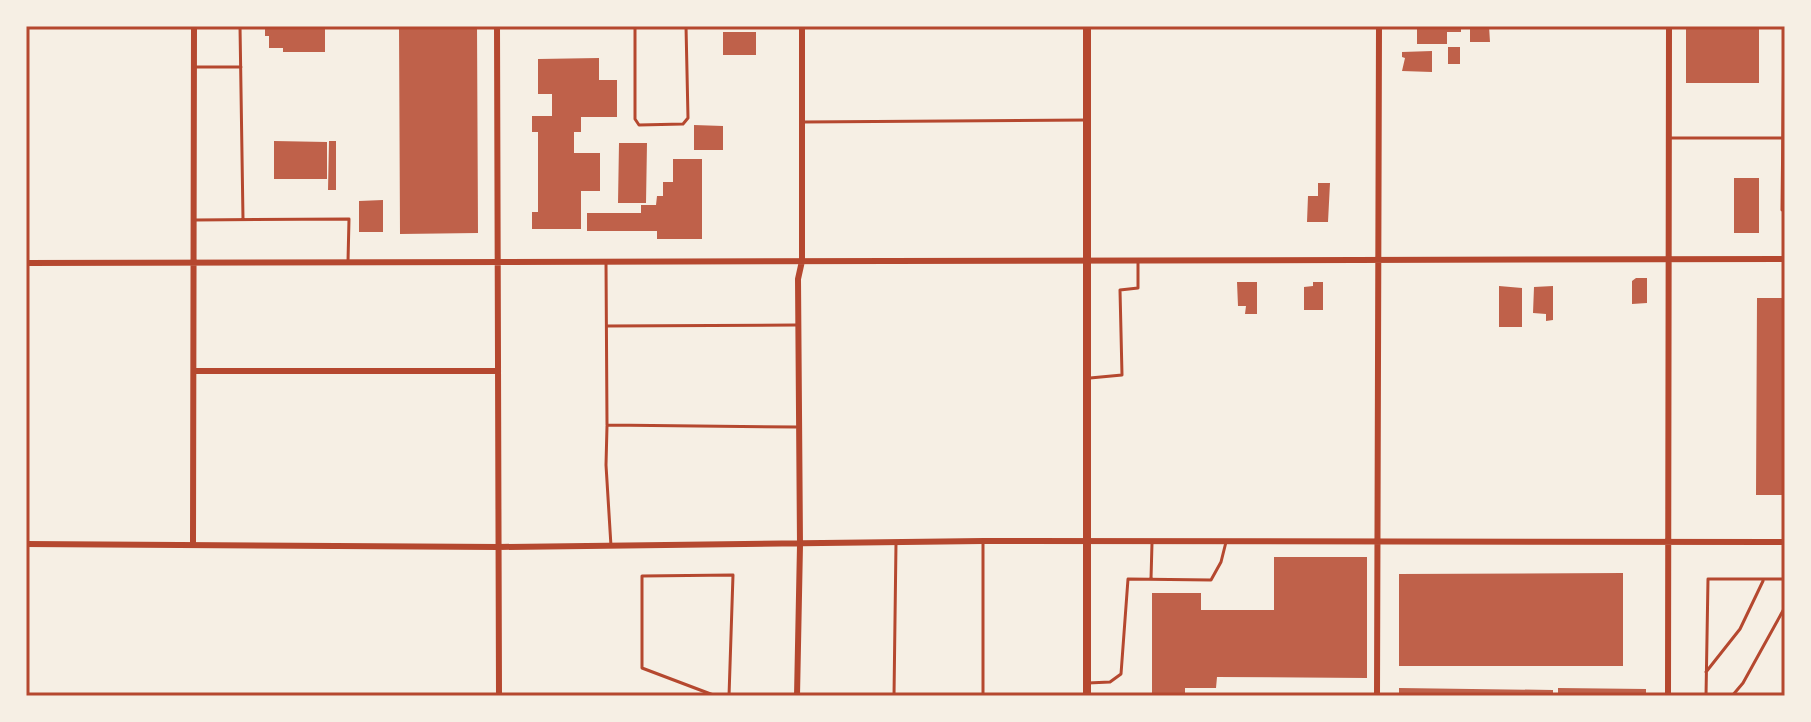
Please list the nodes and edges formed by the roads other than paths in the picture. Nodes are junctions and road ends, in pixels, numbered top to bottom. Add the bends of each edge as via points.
1 (194, 26) edge
2 (240, 26) edge
3 (497, 26) edge
4 (635, 26) edge
5 (686, 26) edge
6 (802, 26) edge
7 (1087, 26) edge
8 (1379, 26) edge
9 (1669, 26) edge
10 (1784, 26) edge
11 (194, 67) junction
12 (241, 67) junction
13 (1087, 120) junction
14 (803, 122) junction
15 (1669, 137) junction
16 (1783, 138) edge
17 (1785, 210) edge
18 (243, 219) junction
19 (194, 220) junction
20 (1669, 258) junction
21 (1138, 259) junction
22 (1376, 259) junction
23 (1785, 259) edge
24 (1087, 260) junction
25 (498, 261) junction
26 (606, 261) junction
27 (802, 261) junction
28 (194, 262) junction
29 (348, 262) junction
30 (26, 263) edge
31 (799, 325) junction
32 (606, 326) junction
33 (194, 371) junction
34 (498, 371) junction
35 (1087, 378) junction
36 (607, 425) junction
37 (800, 427) junction
38 (983, 541) junction
39 (1087, 541) junction
40 (1152, 541) junction
41 (1226, 542) junction
42 (1377, 542) junction
43 (1785, 542) edge
44 (896, 543) junction
45 (1669, 543) junction
46 (26, 544) edge
47 (193, 544) junction
48 (800, 545) junction
49 (611, 546) junction
50 (499, 547) junction
51 (1151, 579) junction
52 (1764, 579) junction
53 (1785, 579) edge
54 (1785, 607) edge
55 (1706, 672) junction
56 (1087, 683) junction
57 (499, 696) edge
58 (716, 696) edge
59 (729, 696) edge
60 (797, 696) edge
61 (894, 696) edge
62 (983, 696) edge
63 (1087, 696) edge
64 (1377, 696) edge
65 (1668, 696) edge
66 (1706, 696) edge
67 (1732, 696) edge

1 - 11 street
2 - 12 lane
3 - 25 street
4 - 5 lane via 639,125 683,124 688,118
6 - 14 street
7 - 13 main road
8 - 22 street
9 - 15 street
10 - 16 lane
11 - 12 lane
11 - 19 street
12 - 18 lane
13 - 14 lane
13 - 24 main road
14 - 27 street
15 - 16 lane
15 - 20 street
16 - 17 lane
18 - 19 lane
18 - 29 lane via 349,219
19 - 28 street
20 - 22 street
20 - 23 street
20 - 45 street
21 - 22 street
21 - 24 street
21 - 35 lane via 1138,288 1120,290 1122,375
22 - 42 street
24 - 27 street
24 - 35 main road
25 - 26 street
25 - 29 street
25 - 34 street
26 - 27 street
26 - 32 lane
27 - 31 street
28 - 29 street
28 - 30 street
28 - 33 street
31 - 32 lane
31 - 37 street
32 - 36 lane
33 - 34 street
33 - 47 street
34 - 50 street
35 - 39 main road
36 - 37 lane
36 - 49 lane
37 - 48 street
38 - 39 street
38 - 44 street
38 - 62 lane
39 - 40 street
39 - 56 main road
40 - 41 street
40 - 51 lane
41 - 42 street
41 - 51 lane via 1211,580
42 - 45 street
42 - 64 street
43 - 45 street
44 - 48 street
44 - 61 lane
45 - 65 street
46 - 47 street
47 - 50 street
48 - 49 street
48 - 60 street
49 - 50 street
50 - 57 street
51 - 56 lane via 1128,579 1121,674 1110,682
52 - 53 lane
52 - 55 lane via 1740,629
52 - 55 lane via 1708,579
54 - 67 lane
55 - 66 lane
56 - 63 main road
58 - 59 lane via 642,668 642,576 733,575

